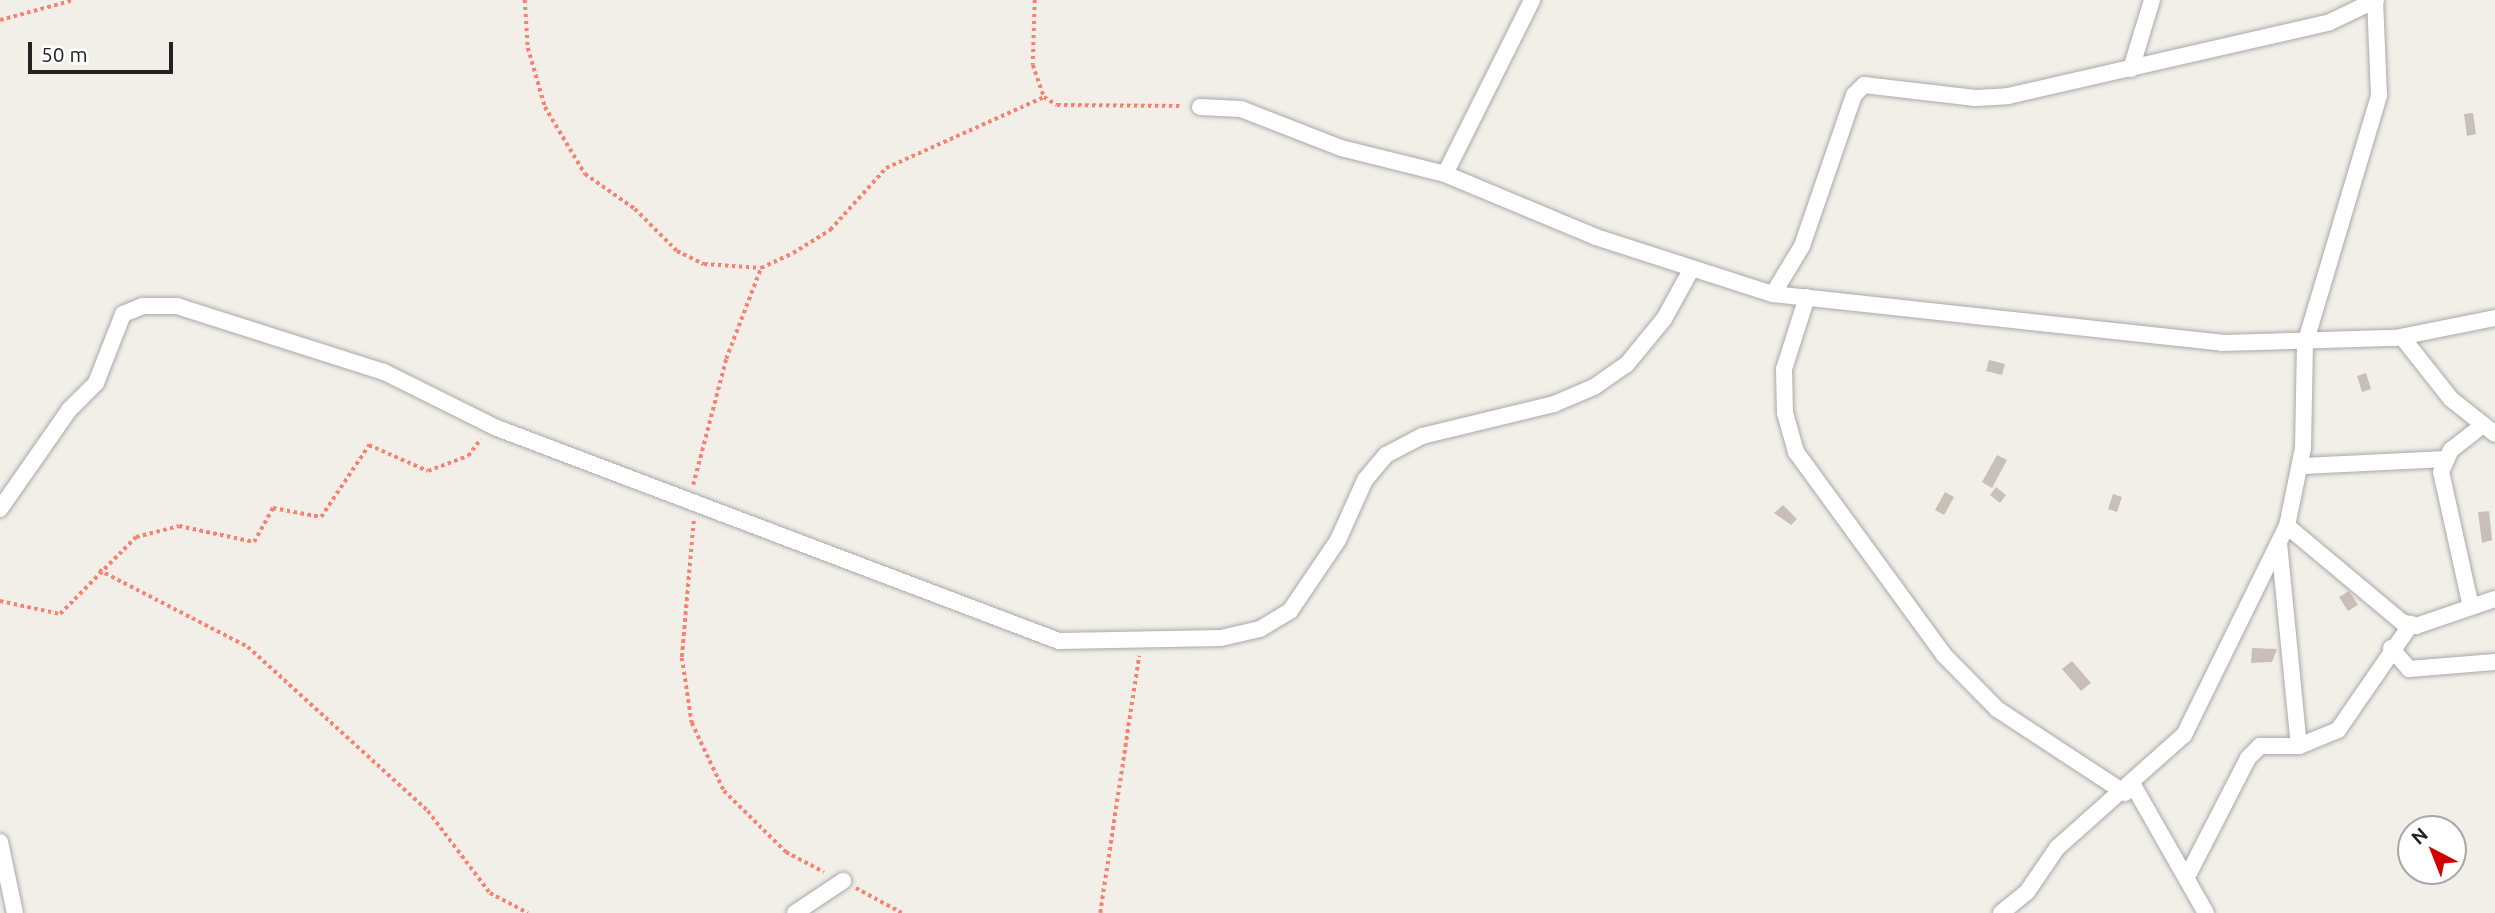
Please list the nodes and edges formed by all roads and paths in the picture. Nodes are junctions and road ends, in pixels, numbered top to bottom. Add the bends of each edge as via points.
1 (74, 0) edge
2 (525, 0) edge
3 (1035, 0) edge
4 (1532, 0) edge
5 (2152, 0) edge
6 (2375, 0) edge
7 (0, 20) edge
8 (2130, 69) junction
9 (1044, 97) junction
10 (1200, 107) joint
11 (1445, 174) junction
12 (761, 268) junction
13 (1691, 270) junction
14 (1773, 295) junction
15 (1807, 298) junction
16 (2495, 318) edge
17 (2402, 337) junction
18 (2305, 344) junction
19 (497, 428) junction
20 (2489, 430) edge
21 (2443, 460) junction
22 (2301, 466) junction
23 (694, 503) junction
24 (0, 509) edge
25 (2287, 526) junction
26 (2280, 543) junction
27 (99, 570) junction
28 (2495, 599) edge
29 (0, 601) edge
30 (2471, 607) junction
31 (2411, 624) junction
32 (1142, 641) junction
33 (2391, 648) junction
34 (2495, 662) edge
35 (2299, 746) junction
36 (2129, 789) junction
37 (0, 842) edge
38 (2189, 873) junction
39 (843, 881) junction
40 (15, 913) edge
41 (528, 913) edge
42 (794, 913) edge
43 (902, 913) edge
44 (1100, 913) edge
45 (2001, 913) edge
46 (2206, 913) edge

1 - 7 path
2 - 12 path via 528,48 545,107 585,174 635,209 677,251 704,264
3 - 9 path via 1033,65
4 - 11 street
5 - 8 street
6 - 8 street via 2330,22
6 - 18 street via 2379,95
8 - 14 street via 1975,98 1864,85 1854,95 1802,246
9 - 10 path via 1057,105
9 - 12 path via 886,168 830,230
10 - 11 street via 1241,109 1341,148
11 - 13 street
12 - 23 path via 701,440 692,475
13 - 14 street
13 - 32 street via 1657,328 1627,364 1594,387 1554,404 1422,436 1386,455 1365,480 1338,540 1290,611 1260,629 1222,638
14 - 15 street
15 - 18 street via 2132,338
15 - 36 street via 1784,369 1785,413 1796,452 1944,655 1997,709
16 - 17 street
17 - 18 street
17 - 20 street via 2451,399
18 - 22 street
19 - 23 street
19 - 24 street via 384,372 177,306 143,306 117,323 96,383 69,410
19 - 27 path via 468,456 438,470 369,445 321,517 273,508 248,544 179,526 157,528 115,551
20 - 21 street
21 - 22 street
21 - 30 street via 2445,507
22 - 25 street
23 - 32 street via 1059,641
23 - 39 path via 682,658 692,723 724,791 749,819 786,852
25 - 26 street
25 - 31 street
26 - 35 street
26 - 36 street via 2246,599 2197,714
27 - 29 path via 60,614
27 - 41 path via 248,647 428,811 490,893
28 - 30 street
30 - 31 street
31 - 33 street
32 - 44 path
33 - 34 street via 2409,669
33 - 35 street via 2350,719
35 - 38 street via 2260,746 2248,758
36 - 38 street
36 - 45 street via 2057,848 2027,892
37 - 40 street
38 - 46 street
39 - 42 street
39 - 43 path

